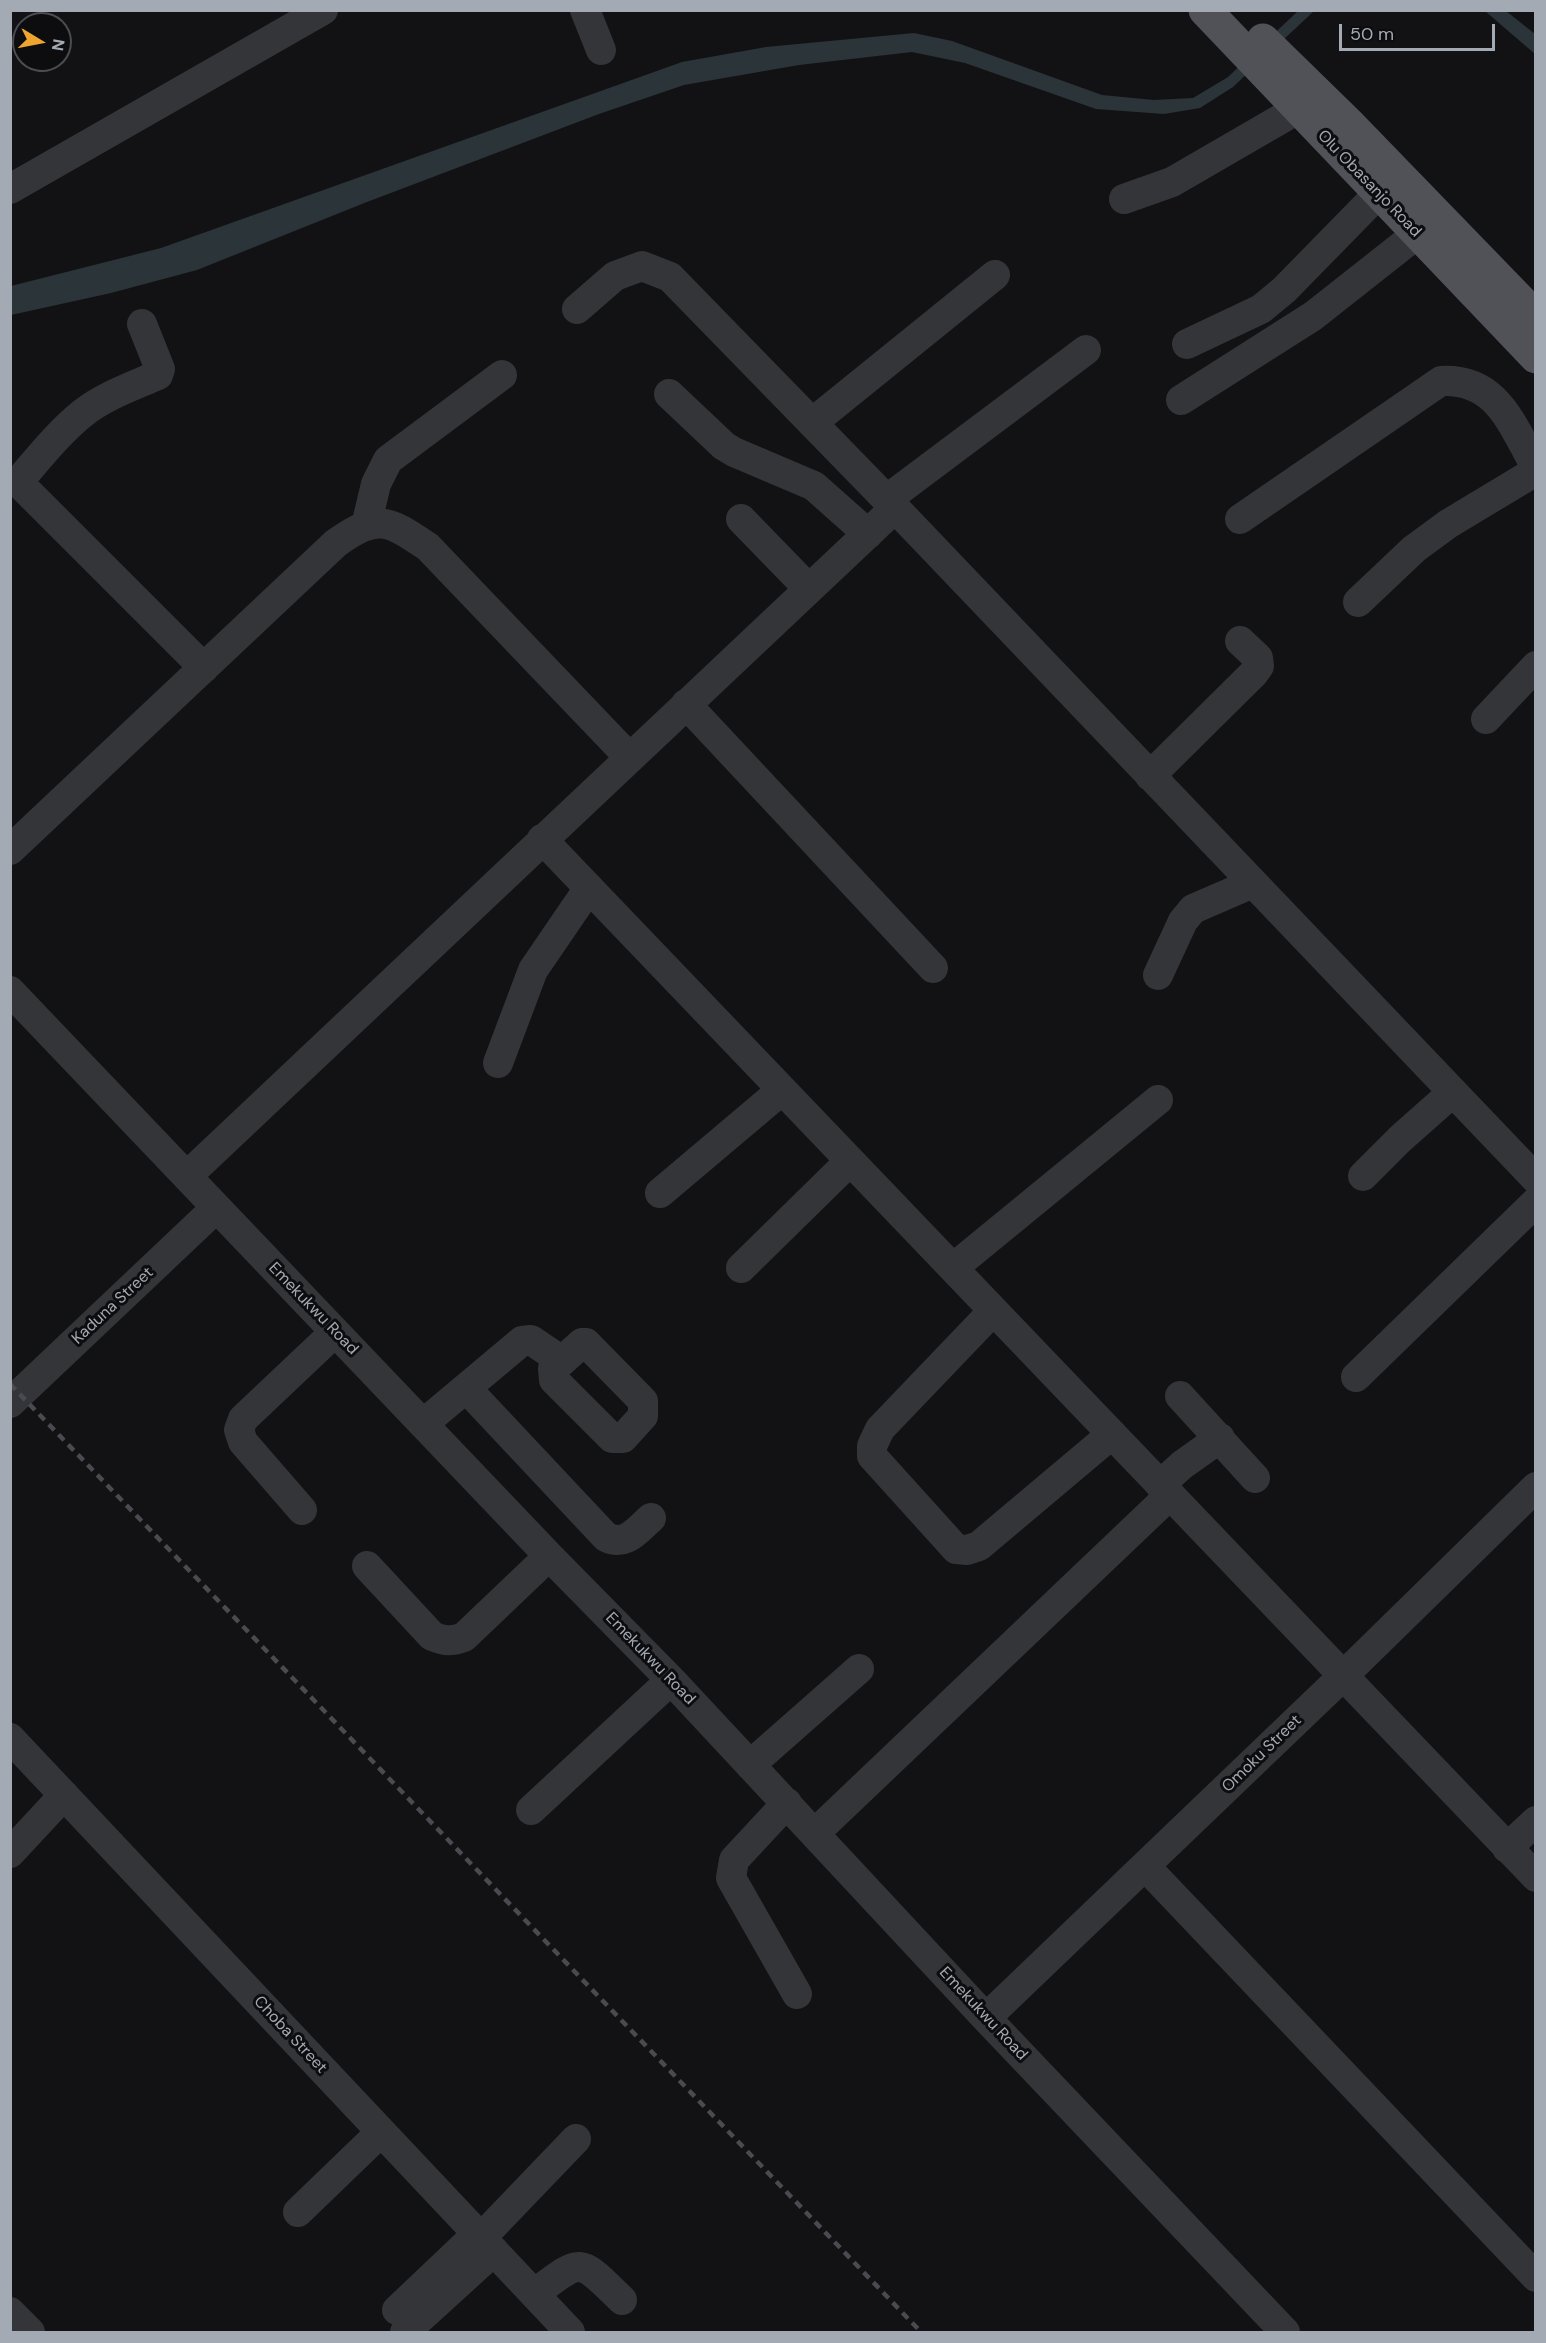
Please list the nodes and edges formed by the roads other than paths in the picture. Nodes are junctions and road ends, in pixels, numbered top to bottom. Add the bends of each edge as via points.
1 (323, 10) edge
2 (585, 10) edge
3 (1205, 10) edge
4 (1235, 10) edge
5 (1248, 40) junction
6 (602, 50) dead end
7 (1283, 77) junction
8 (1298, 110) junction
9 (10, 189) edge
10 (1378, 194) junction
11 (1124, 199) dead end
12 (1417, 234) junction
13 (995, 275) dead end
14 (577, 309) dead end
15 (1535, 314) edge
16 (142, 324) dead end
17 (1187, 344) dead end
18 (1086, 350) dead end
19 (1536, 357) edge
20 (502, 375) dead end
21 (669, 394) dead end
22 (1181, 400) dead end
23 (812, 423) junction
24 (1536, 469) edge
25 (890, 504) junction
26 (741, 519) dead end
27 (1240, 519) dead end
28 (366, 526) junction
29 (868, 534) junction
30 (809, 589) junction
31 (1358, 602) dead end
32 (1240, 641) dead end
33 (1536, 666) edge
34 (204, 668) junction
35 (686, 704) junction
36 (1486, 719) dead end
37 (629, 757) junction
38 (1150, 776) junction
39 (542, 839) junction
40 (10, 850) edge
41 (1253, 883) junction
42 (590, 888) junction
43 (933, 968) dead end
44 (1158, 975) dead end
45 (10, 991) edge
46 (498, 1063) dead end
47 (782, 1090) junction
48 (1453, 1092) junction
49 (1158, 1100) dead end
50 (850, 1161) junction
51 (187, 1176) junction
52 (1362, 1176) dead end
53 (1536, 1179) edge
54 (660, 1193) dead end
55 (1536, 1202) edge
56 (216, 1208) junction
57 (741, 1268) dead end
58 (953, 1268) junction
59 (993, 1311) junction
60 (335, 1332) junction
61 (562, 1361) dead end
62 (1356, 1377) dead end
63 (466, 1388) junction
64 (1180, 1396) dead end
65 (10, 1404) edge
66 (423, 1424) junction
67 (1112, 1434) junction
68 (1220, 1438) junction
69 (1255, 1478) dead end
70 (1536, 1487) edge
71 (1165, 1490) junction
72 (302, 1510) dead end
73 (651, 1518) dead end
74 (549, 1556) junction
75 (367, 1566) dead end
76 (859, 1669) dead end
77 (1344, 1676) junction
78 (671, 1680) junction
79 (10, 1738) edge
80 (750, 1765) junction
81 (64, 1796) junction
82 (787, 1803) junction
83 (531, 1810) dead end
84 (1536, 1821) edge
85 (815, 1833) junction
86 (1507, 1848) junction
87 (10, 1853) edge
88 (1145, 1866) junction
89 (1536, 1877) edge
90 (797, 1994) dead end
91 (986, 2018) junction
92 (381, 2132) junction
93 (576, 2139) dead end
94 (298, 2212) dead end
95 (484, 2241) junction
96 (1536, 2277) edge
97 (534, 2294) junction
98 (622, 2300) dead end
99 (10, 2312) edge
100 (401, 2321) edge
101 (30, 2332) edge
102 (570, 2332) edge
103 (1285, 2332) edge

1 - 9 street
2 - 6 street
3 - 5 main road, Olu Obasanjo Road
4 - 5 main road, Olu Obasanjo Road
5 - 7 main road, Olu Obasanjo Road
7 - 8 main road, Olu Obasanjo Road
7 - 15 main road, Olu Obasanjo Road via 1348,123
8 - 10 main road, Olu Obasanjo Road
8 - 11 street via 1180,178
10 - 12 main road, Olu Obasanjo Road
10 - 17 street via 1261,309
12 - 19 main road, Olu Obasanjo Road
12 - 22 street via 1313,316
13 - 23 street
14 - 23 street via 615,276 642,266 669,277
16 - 34 street via 160,369 158,375 83,413 17,481
18 - 25 street
20 - 28 street via 388,460 376,484
21 - 29 street via 724,446 814,486
23 - 25 street
24 - 27 street via 1514,425 1496,400 1477,387 1454,380 1441,381
24 - 31 street via 1414,549
25 - 29 street
25 - 38 street
26 - 30 street
28 - 34 street via 358,527 336,543
28 - 37 street via 384,523 400,528 428,547
29 - 30 street
30 - 35 street
32 - 38 street via 1258,658 1259,666
33 - 36 street
34 - 40 street
35 - 37 street
35 - 43 street
37 - 39 street
38 - 41 street
39 - 42 street
39 - 51 street
41 - 44 street via 1193,909 1183,921
41 - 48 street
42 - 46 street via 533,970
42 - 47 street
45 - 51 street, Emekukwu Road
47 - 50 street
47 - 54 street
48 - 52 street
48 - 53 street
49 - 58 street
50 - 57 street
50 - 58 street
51 - 56 street, Emekukwu Road
55 - 62 street
56 - 60 street, Emekukwu Road
56 - 65 street, Kaduna Street
58 - 59 street
59 - 67 street
59 - 67 street via 880,1429 872,1446 872,1456 956,1549 979,1546
60 - 66 street, Emekukwu Road
60 - 72 street via 243,1419 239,1430 243,1442
61 - 63 street via 531,1340 522,1341
63 - 66 street
63 - 73 street via 606,1537 624,1540
64 - 68 street
66 - 74 street, Emekukwu Road
67 - 71 street
68 - 69 street
68 - 71 street via 1182,1465
70 - 77 street, Omoku Street
71 - 77 street
71 - 85 street
74 - 75 street via 464,1637 454,1641 432,1636
74 - 78 street, Emekukwu Road
76 - 80 street
77 - 86 street
77 - 88 street, Omoku Street
78 - 80 street, Emekukwu Road
78 - 83 street
79 - 81 street, Choba Street
80 - 82 street, Emekukwu Road
81 - 87 street
81 - 92 street, Choba Street
82 - 85 street, Emekukwu Road
82 - 90 street via 734,1860 731,1878
84 - 86 street
85 - 91 street, Emekukwu Road
86 - 89 street
88 - 91 street, Omoku Street
88 - 96 street
91 - 103 street, Emekukwu Road
92 - 94 street
92 - 95 street, Choba Street
93 - 95 street
95 - 97 street, Choba Street
95 - 100 street
97 - 98 street via 569,2268 579,2266 590,2268
97 - 102 street, Choba Street
99 - 101 street

